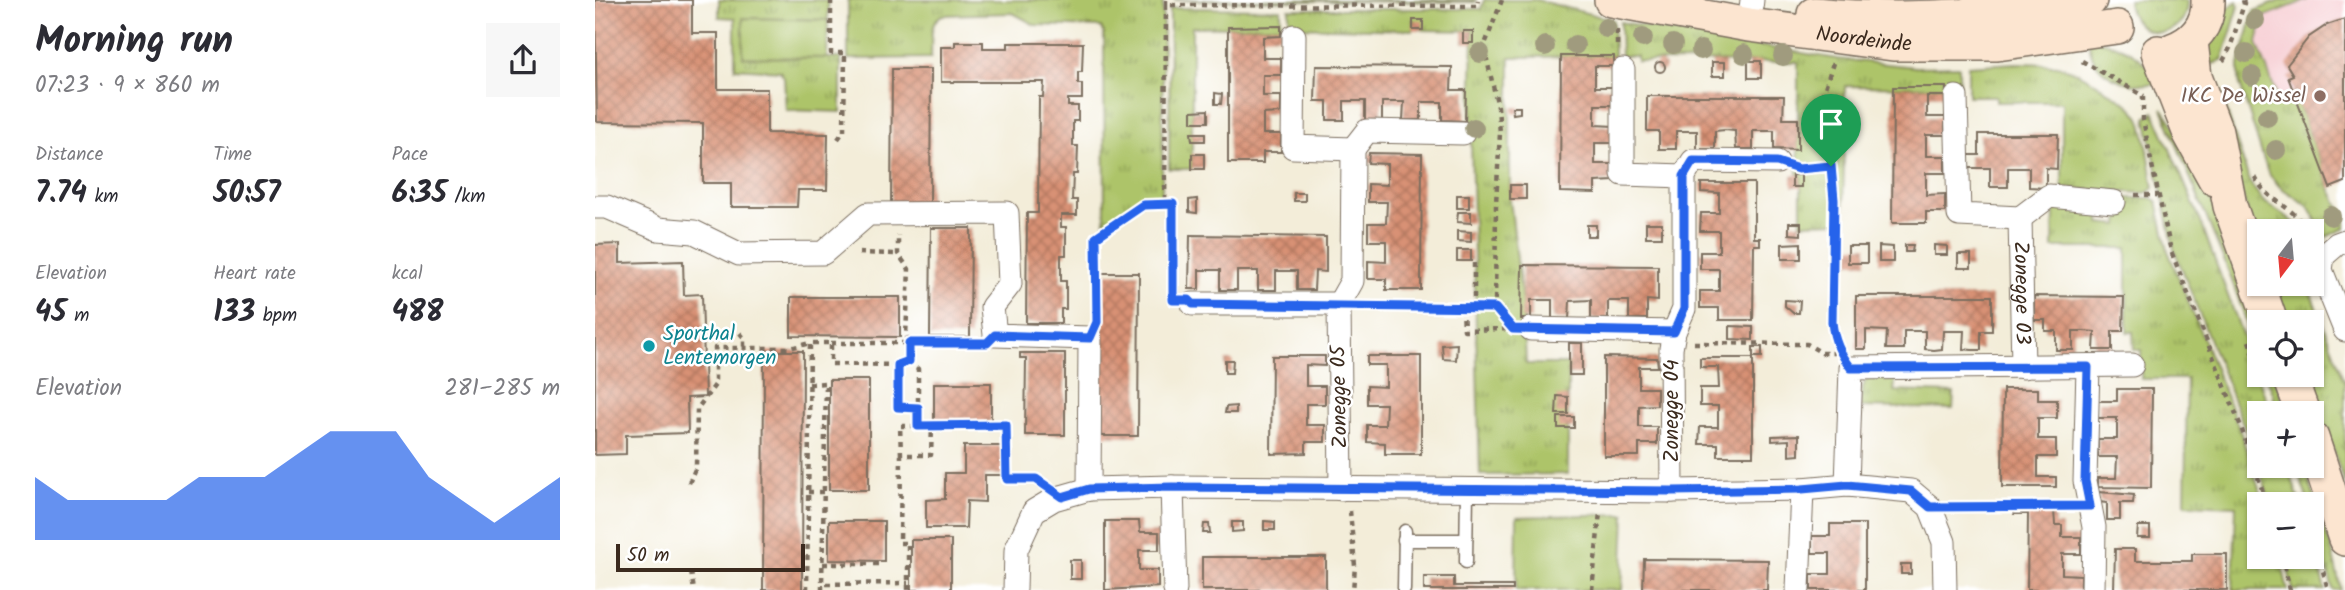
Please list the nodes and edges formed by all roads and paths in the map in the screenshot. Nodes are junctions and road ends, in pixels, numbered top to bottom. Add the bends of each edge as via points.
1 (831, 0) edge
2 (1478, 0) edge
3 (1502, 0) edge
4 (1698, 0) edge
5 (2090, 0) edge
6 (2243, 0) edge
7 (1613, 1) edge
8 (2211, 1) edge
9 (1166, 2) edge
10 (1751, 11) edge
11 (2115, 13) edge
12 (1294, 36) dead end
13 (1839, 38) junction
14 (2191, 41) junction
15 (2158, 52) junction
16 (2086, 62) dead end
17 (2220, 67) dead end
18 (1623, 70) joint
19 (1957, 97) dead end
20 (1463, 133) dead end
21 (838, 139) dead end
22 (1353, 149) junction
23 (1777, 162) joint
24 (1831, 166) junction
25 (2252, 167) dead end
26 (1684, 176) junction
27 (2114, 202) dead end
28 (1165, 204) junction
29 (2230, 206) junction
30 (595, 207) edge
31 (898, 215) junction
32 (2020, 218) junction
33 (2300, 219) edge
34 (2345, 241) edge
35 (1473, 263) dead end
36 (1193, 304) joint
37 (1339, 304) junction
38 (1463, 308) junction
39 (1474, 308) junction
40 (1495, 308) junction
41 (2267, 310) edge
42 (1531, 329) dead end
43 (2345, 330) edge
44 (740, 333) dead end
45 (995, 335) junction
46 (1673, 337) junction
47 (1090, 338) junction
48 (831, 343) junction
49 (909, 343) junction
50 (810, 344) junction
51 (744, 347) junction
52 (1845, 360) junction
53 (909, 361) junction
54 (898, 365) junction
55 (2132, 365) dead end
56 (2023, 367) junction
57 (2088, 367) junction
58 (809, 384) junction
59 (918, 408) junction
60 (918, 426) junction
61 (932, 426) junction
62 (901, 455) junction
63 (2319, 478) edge
64 (689, 483) dead end
65 (1847, 485) junction
66 (1172, 487) junction
67 (1089, 489) junction
68 (1344, 489) junction
69 (1802, 489) junction
70 (1467, 490) junction
71 (1601, 490) junction
72 (1672, 491) junction
73 (808, 492) junction
74 (824, 492) junction
75 (2263, 492) edge
76 (1062, 497) junction
77 (1930, 507) junction
78 (2092, 517) junction
79 (1466, 540) junction
80 (2331, 542) edge
81 (1466, 562) dead end
82 (823, 564) junction
83 (883, 564) dead end
84 (2285, 569) edge
85 (691, 572) dead end
86 (908, 583) junction
87 (822, 587) edge
88 (694, 590) edge
89 (807, 590) edge
90 (908, 590) edge
91 (1015, 590) edge
92 (1175, 590) edge
93 (1353, 590) edge
94 (1404, 590) edge
95 (1592, 590) edge
96 (1798, 590) edge
97 (1945, 590) edge
98 (2093, 590) edge
99 (2290, 590) edge
100 (2328, 590) edge

1 - 21 path via 831,54 845,53 844,131
2 - 9 path via 1477,6
3 - 40 path via 1484,47 1500,133
4 - 10 street, Noordeinde
5 - 10 street, Noordeinde via 1961,17
6 - 17 path
7 - 10 street, Noordeinde
7 - 18 path via 1617,56
8 - 14 street via 2203,27
9 - 28 path
10 - 13 street, Noordeinde
11 - 13 street, Noordeinde via 1997,44 1907,45
11 - 15 street via 2127,40
12 - 22 street via 1293,147
13 - 24 path via 1823,94
14 - 15 street
14 - 29 street via 2195,77 2216,132
15 - 29 street via 2190,134
16 - 75 path via 2143,95 2143,119 2171,251 2241,424
18 - 26 street via 1623,174
19 - 32 street, Zonegge 03 via 1959,215
20 - 22 street via 1367,131
22 - 37 street, Zonegge 05 via 1352,281
23 - 24 path via 1798,169
23 - 26 street via 1693,161
24 - 52 path via 1832,322 1834,339
25 - 33 path via 2262,190
26 - 46 street, Zonegge 04 via 1684,309
27 - 32 street, Zonegge 03 via 2049,196
28 - 36 path via 1173,204 1173,300
28 - 47 path via 1143,205 1096,237 1097,322
29 - 41 street
30 - 31 street via 607,207 657,229 694,232 739,254 823,253 868,214
31 - 45 street via 1007,213 1010,284 992,307
31 - 49 path via 898,254 909,269
32 - 56 street, Zonegge 03
34 - 43 street via 2323,256 2321,270
35 - 39 path
36 - 37 street
37 - 38 path
37 - 68 street, Zonegge 05
38 - 39 path
38 - 40 path via 1464,330 1513,329
39 - 40 path
42 - 46 street, Zonegge 04
44 - 51 path
45 - 47 street
45 - 49 path via 987,343
46 - 52 path via 1807,344
46 - 72 street, Zonegge 04
47 - 67 street
48 - 49 path
48 - 50 path
48 - 54 path via 831,364
49 - 53 path
50 - 51 path
50 - 58 path
51 - 64 path via 715,348 715,384 697,409 696,467
52 - 56 street, Zonegge 03
52 - 65 street
53 - 54 path
53 - 59 path via 918,369
54 - 59 path via 898,407
55 - 57 street, Zonegge 03
56 - 57 street, Zonegge 03
57 - 78 street via 2085,481
58 - 73 path
58 - 74 path via 826,383
59 - 60 path
60 - 61 path
60 - 62 path via 900,426
61 - 62 path via 931,455
61 - 76 path via 1006,425 1007,479 1036,479
62 - 86 path via 899,543 908,543
63 - 80 street
65 - 69 street
65 - 77 street via 1911,491
66 - 67 street
66 - 68 street
66 - 92 street
67 - 76 street
68 - 70 street
68 - 93 path via 1353,536
69 - 72 street
69 - 96 street
70 - 71 street
70 - 79 lane
71 - 72 street
71 - 95 path
73 - 74 path
73 - 89 path
74 - 82 path
76 - 91 street via 1034,511 1016,550
77 - 78 path
77 - 97 street via 1944,542
78 - 98 street
79 - 81 lane
79 - 94 lane via 1405,536
80 - 100 path
82 - 83 path
82 - 87 path
84 - 99 path
85 - 88 path
86 - 87 path
86 - 90 path

